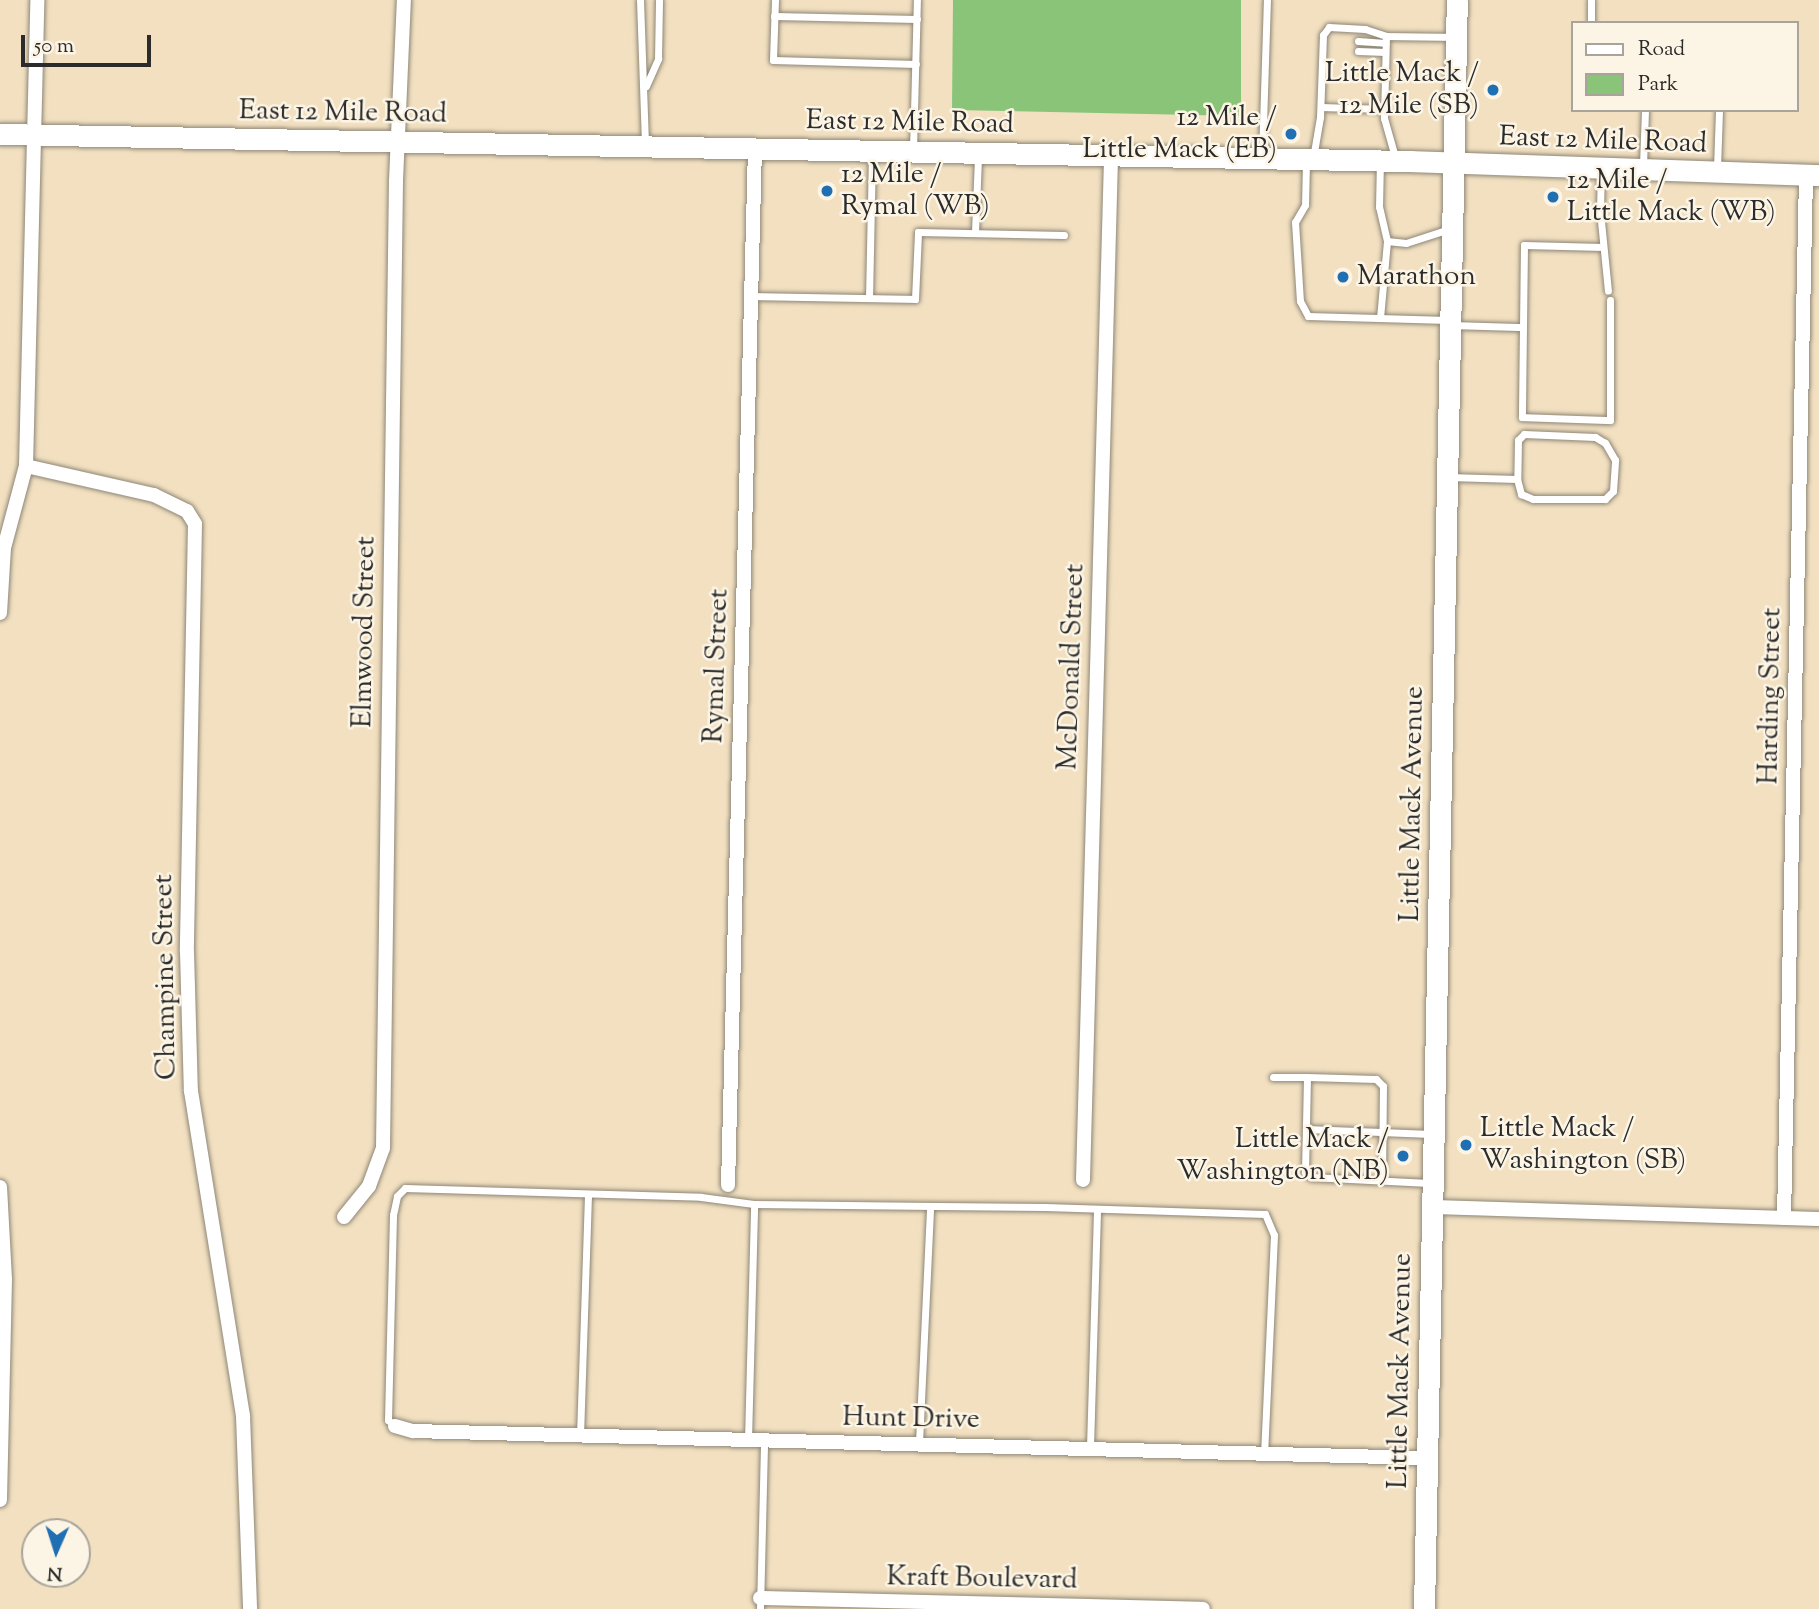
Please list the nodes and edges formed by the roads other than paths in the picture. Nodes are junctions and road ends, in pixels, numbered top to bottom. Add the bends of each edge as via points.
1 (37, 0) edge
2 (404, 0) edge
3 (640, 0) edge
4 (659, 0) edge
5 (775, 0) edge
6 (918, 0) edge
7 (1268, 0) edge
8 (1457, 0) edge
9 (1591, 0) edge
10 (774, 16) junction
11 (917, 19) junction
12 (1591, 21) edge
13 (1456, 37) junction
14 (1385, 39) junction
15 (1333, 41) dead end
16 (1358, 41) dead end
17 (1322, 45) junction
18 (1332, 51) dead end
19 (1358, 51) dead end
20 (1385, 52) junction
21 (1322, 57) junction
22 (916, 64) junction
23 (646, 87) junction
24 (1321, 107) junction
25 (1384, 109) junction
26 (1645, 112) edge
27 (1718, 112) edge
28 (0, 134) edge
29 (31, 134) junction
30 (398, 143) junction
31 (645, 145) junction
32 (755, 148) junction
33 (872, 150) junction
34 (913, 151) junction
35 (978, 153) junction
36 (1111, 156) junction
37 (1262, 159) junction
38 (1310, 159) junction
39 (1388, 161) junction
40 (1455, 165) junction
41 (1601, 168) junction
42 (1643, 169) junction
43 (1717, 172) junction
44 (1813, 175) edge
45 (1453, 228) junction
46 (975, 232) junction
47 (1064, 235) dead end
48 (1387, 241) junction
49 (1603, 247) junction
50 (1608, 291) dead end
51 (751, 296) junction
52 (869, 298) junction
53 (1610, 300) dead end
54 (1380, 318) junction
55 (1452, 323) junction
56 (1523, 327) junction
57 (26, 466) junction
58 (1448, 477) junction
59 (1517, 478) junction
60 (0, 613) edge
61 (1273, 1077) dead end
62 (1307, 1077) junction
63 (1306, 1129) junction
64 (1383, 1132) junction
65 (1435, 1134) junction
66 (1083, 1180) dead end
67 (1382, 1180) junction
68 (1433, 1183) junction
69 (728, 1185) dead end
70 (0, 1187) edge
71 (588, 1194) junction
72 (754, 1204) junction
73 (930, 1208) junction
74 (1433, 1208) junction
75 (1097, 1211) junction
76 (344, 1217) dead end
77 (1784, 1218) junction
78 (1819, 1219) edge
79 (395, 1426) joint
80 (580, 1436) junction
81 (748, 1440) junction
82 (764, 1442) junction
83 (919, 1443) junction
84 (1090, 1447) junction
85 (1264, 1452) junction
86 (1427, 1458) junction
87 (0, 1500) edge
88 (760, 1604) edge
89 (798, 1604) edge
90 (898, 1605) edge
91 (250, 1609) edge
92 (1203, 1609) edge
93 (1424, 1609) edge

1 - 29 street
2 - 30 street, Elmwood Street
3 - 23 lane via 639,60
4 - 23 lane via 658,59
5 - 10 lane
6 - 11 lane
7 - 37 lane
8 - 13 main road, Little Mack Avenue
9 - 12 lane
10 - 11 lane
10 - 22 lane via 773,60
11 - 22 lane
13 - 14 lane
13 - 40 main road, Little Mack Avenue
14 - 16 lane
14 - 17 lane via 1365,29 1329,27
14 - 20 lane
15 - 17 lane
17 - 21 lane
18 - 21 lane
19 - 20 lane
20 - 25 lane
21 - 24 lane
22 - 34 lane
23 - 31 lane
24 - 25 lane
24 - 38 lane
25 - 39 lane
26 - 42 lane
27 - 43 lane
28 - 29 main road, East 12 Mile Road
29 - 30 main road, East 12 Mile Road
29 - 57 street via 36,170
30 - 31 main road, East 12 Mile Road
30 - 76 street, Elmwood Street via 384,1121 378,1167
31 - 32 main road, East 12 Mile Road
32 - 33 main road, East 12 Mile Road
32 - 51 street, Rymal Street
33 - 34 main road, East 12 Mile Road
33 - 52 lane
34 - 35 main road, East 12 Mile Road
35 - 36 main road, East 12 Mile Road
35 - 46 lane
36 - 37 main road, East 12 Mile Road
36 - 66 street, McDonald Street
37 - 38 main road, East 12 Mile Road
38 - 39 main road, East 12 Mile Road
38 - 54 lane via 1305,205 1295,222 1302,310 1308,316
39 - 40 main road, East 12 Mile Road
39 - 48 lane via 1379,207
40 - 41 main road, East 12 Mile Road
40 - 45 main road, Little Mack Avenue
41 - 42 main road, East 12 Mile Road
41 - 49 lane
42 - 43 main road, East 12 Mile Road
43 - 44 main road, East 12 Mile Road
44 - 77 street, Harding Street
45 - 48 lane via 1406,243
45 - 55 main road, Little Mack Avenue
46 - 47 lane
46 - 52 lane via 918,232 915,299
48 - 54 lane
49 - 50 lane
49 - 56 lane via 1524,245
51 - 52 lane
51 - 69 street, Rymal Street
53 - 56 lane via 1610,420 1522,417
54 - 55 lane
55 - 56 lane
55 - 58 main road, Little Mack Avenue
57 - 60 street via 4,548
57 - 91 street, Champine Street via 153,495 187,511 195,524 187,951 191,1091 243,1416
58 - 59 lane
58 - 65 main road, Little Mack Avenue
59 - 59 lane via 1521,495 1534,499 1605,499 1613,491 1615,460 1595,436 1524,434 1518,440
61 - 62 lane
62 - 63 lane
62 - 64 lane via 1376,1079 1383,1086
63 - 64 lane
63 - 67 lane via 1306,1172 1311,1177
64 - 65 lane
64 - 67 lane
65 - 68 main road, Little Mack Avenue
67 - 68 lane
68 - 74 main road, Little Mack Avenue
70 - 87 street via 5,1279
71 - 72 lane via 701,1197
71 - 79 lane via 405,1188 397,1196 388,1420
71 - 80 lane
72 - 73 lane
72 - 81 lane
73 - 75 lane
73 - 83 lane
74 - 77 street
74 - 86 main road, Little Mack Avenue
75 - 84 lane
75 - 85 lane via 1265,1214 1273,1236
77 - 78 street
79 - 80 street, Hunt Drive via 413,1431
80 - 81 street, Hunt Drive
81 - 82 street, Hunt Drive
82 - 83 street, Hunt Drive
82 - 88 lane
83 - 84 street, Hunt Drive
84 - 85 street, Hunt Drive
85 - 86 street, Hunt Drive
86 - 93 main road, Little Mack Avenue
88 - 89 street, Kraft Boulevard
89 - 90 street, Kraft Boulevard
90 - 92 street, Kraft Boulevard

